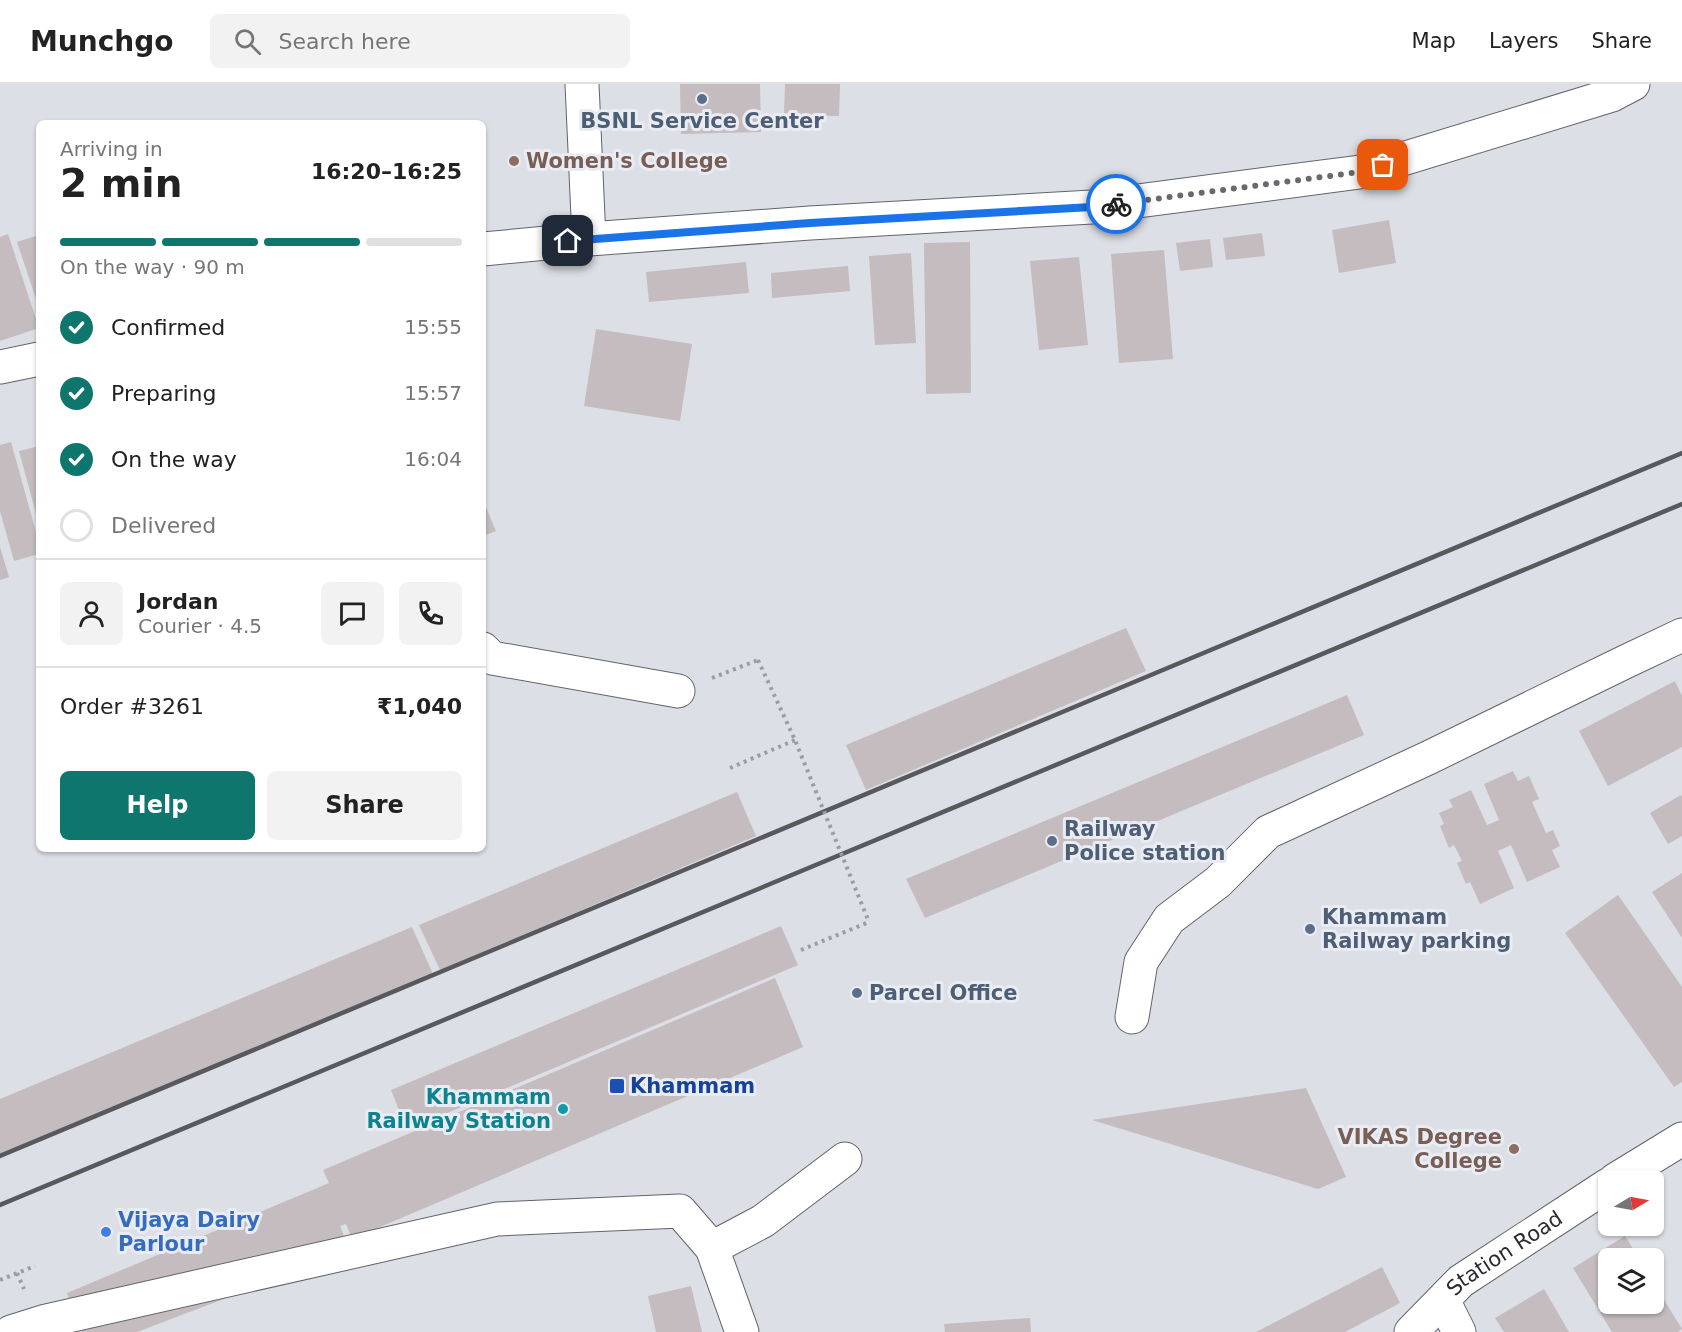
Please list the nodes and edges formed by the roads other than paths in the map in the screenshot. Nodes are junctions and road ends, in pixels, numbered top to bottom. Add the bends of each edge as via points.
1 (582, 84) edge
2 (1633, 84) edge
3 (589, 239) junction
4 (486, 249) edge
5 (36, 360) edge
6 (0, 368) edge
7 (1682, 635) edge
8 (486, 652) edge
9 (678, 692) road end
10 (1132, 1017) dead end
11 (1682, 1139) edge
12 (844, 1159) dead end
13 (1631, 1170) edge
14 (1598, 1192) edge
15 (712, 1248) junction
16 (1443, 1300) junction
17 (10, 1332) edge
18 (742, 1332) edge
19 (1411, 1332) edge
20 (1459, 1332) edge

1 - 3 street
2 - 3 street via 1612,95 1360,172 1092,207
3 - 4 street
5 - 6 street
7 - 10 street via 1268,832 1218,882 1169,919 1141,962
8 - 9 street via 492,658
11 - 13 street
12 - 15 street via 763,1221
14 - 16 street, Station Road via 1461,1281
15 - 17 street via 680,1210 497,1220 46,1320
15 - 18 street
16 - 19 street, Station Road
16 - 20 street

